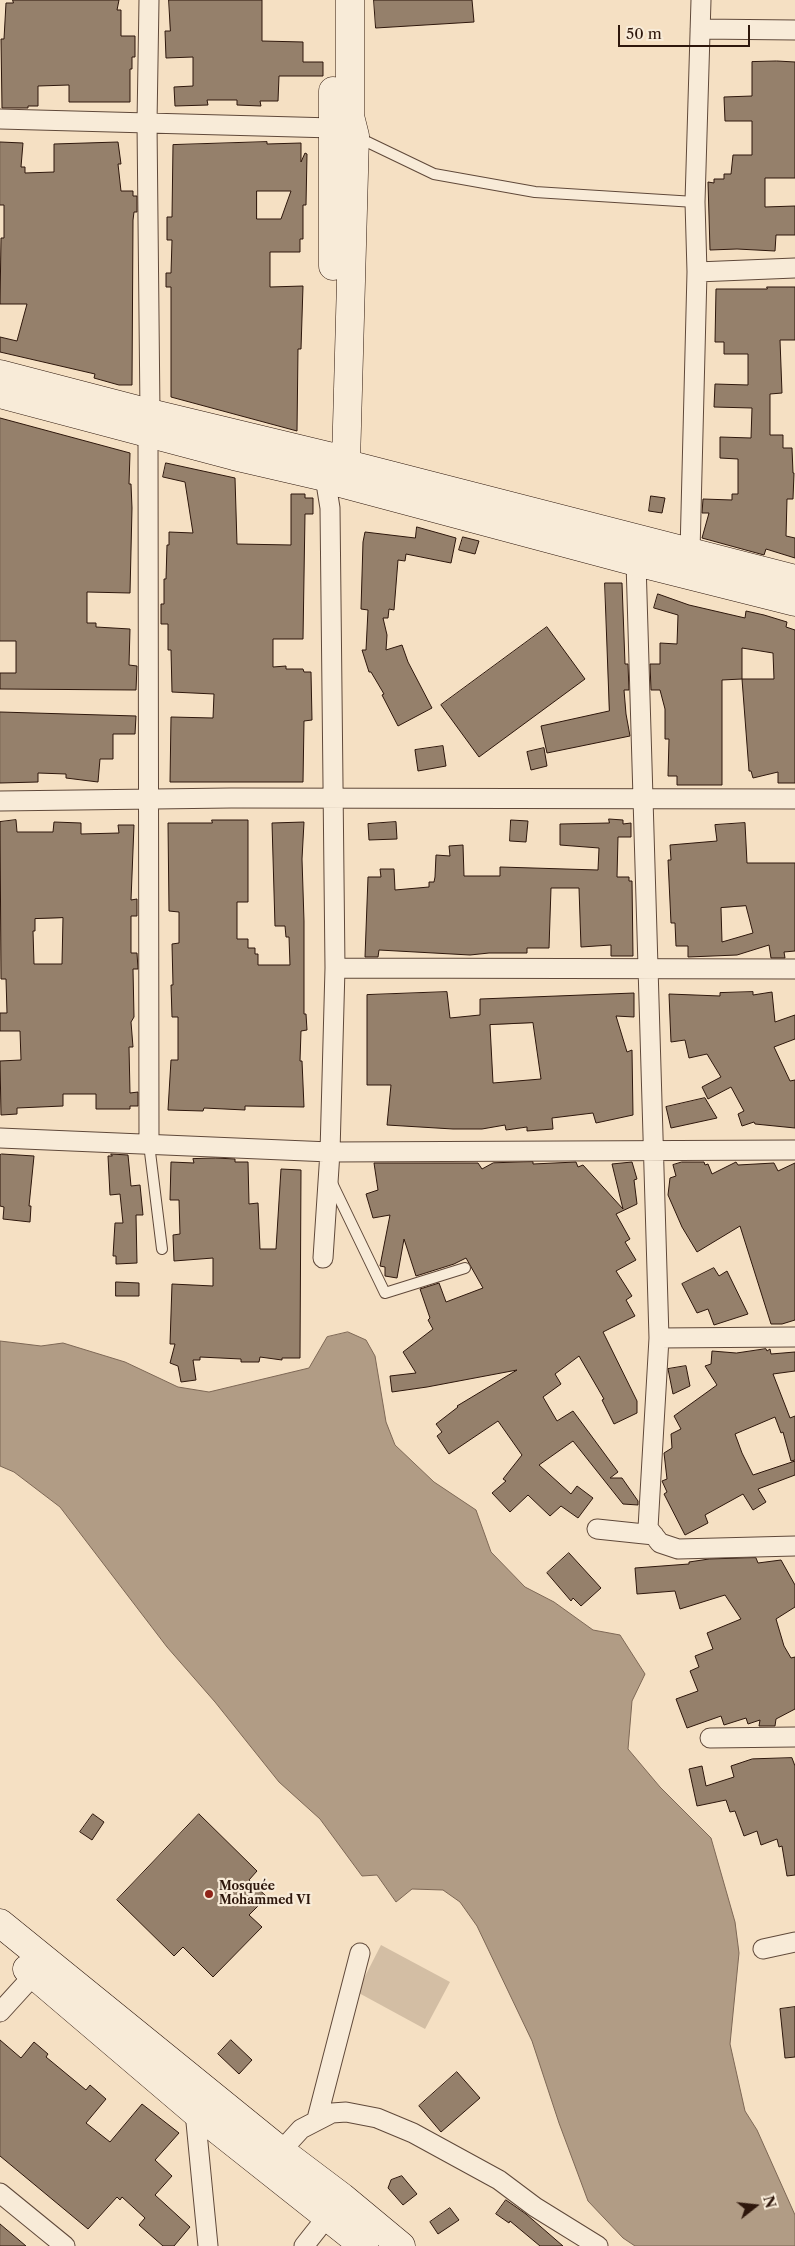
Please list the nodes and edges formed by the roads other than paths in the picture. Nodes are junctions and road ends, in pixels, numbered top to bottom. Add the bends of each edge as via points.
1 (149, 0) edge
2 (333, 0) edge
3 (350, 0) edge
4 (701, 0) edge
5 (700, 29) junction
6 (795, 30) edge
7 (0, 119) edge
8 (147, 123) junction
9 (344, 132) junction
10 (695, 202) junction
11 (795, 268) edge
12 (697, 272) junction
13 (0, 374) edge
14 (0, 394) edge
15 (149, 424) junction
16 (336, 470) junction
17 (690, 552) junction
18 (636, 562) junction
19 (795, 579) edge
20 (795, 602) edge
21 (149, 799) junction
22 (333, 799) junction
23 (643, 799) junction
24 (795, 799) edge
25 (0, 801) edge
26 (335, 968) junction
27 (648, 969) junction
28 (795, 969) edge
29 (0, 1138) edge
30 (149, 1144) junction
31 (654, 1150) junction
32 (795, 1150) edge
33 (330, 1152) junction
34 (328, 1176) junction
35 (162, 1249) dead end
36 (323, 1258) dead end
37 (464, 1268) dead end
38 (795, 1337) edge
39 (659, 1338) junction
40 (597, 1529) dead end
41 (654, 1535) junction
42 (795, 1546) edge
43 (795, 1737) edge
44 (710, 1738) dead end
45 (0, 1923) edge
46 (795, 1942) edge
47 (0, 1948) edge
48 (763, 1949) dead end
49 (360, 1953) dead end
50 (40, 1968) junction
51 (0, 2012) edge
52 (195, 2112) junction
53 (317, 2119) junction
54 (280, 2151) junction
55 (0, 2193) edge
56 (334, 2207) junction
57 (65, 2246) edge
58 (208, 2246) edge
59 (304, 2246) edge
60 (364, 2246) edge
61 (401, 2246) edge
62 (598, 2246) edge

1 - 8 street
2 - 9 street
3 - 9 street via 350,116
4 - 5 street
5 - 6 street
5 - 10 street
7 - 8 street
8 - 9 street
8 - 15 street
9 - 10 lane via 434,174 535,192
9 - 16 street
10 - 12 street
11 - 12 street
12 - 17 street
13 - 15 street
14 - 15 street
15 - 16 street
15 - 21 street
16 - 17 street via 355,466
16 - 18 street
16 - 22 street via 330,508
17 - 19 street
18 - 20 street
18 - 23 street
21 - 22 street
21 - 25 street
21 - 30 street
22 - 23 street
22 - 26 street
23 - 24 street
23 - 27 street
26 - 27 street
26 - 33 street
27 - 28 street
27 - 31 street
29 - 30 street
30 - 33 street
30 - 35 lane
31 - 32 street
31 - 33 street
31 - 39 street
33 - 34 street
34 - 36 street
34 - 37 lane via 385,1293
38 - 39 street
39 - 41 street via 648,1528
40 - 41 street
41 - 42 street via 660,1543 678,1549
43 - 44 street
45 - 50 street
46 - 48 street
47 - 50 street
49 - 53 street
50 - 51 street
50 - 52 street
50 - 54 street
52 - 56 street
52 - 58 street
53 - 54 street via 301,2129
53 - 62 street via 346,2112 396,2125 499,2180
54 - 56 street
55 - 57 street
56 - 59 street
56 - 60 street
56 - 61 street

